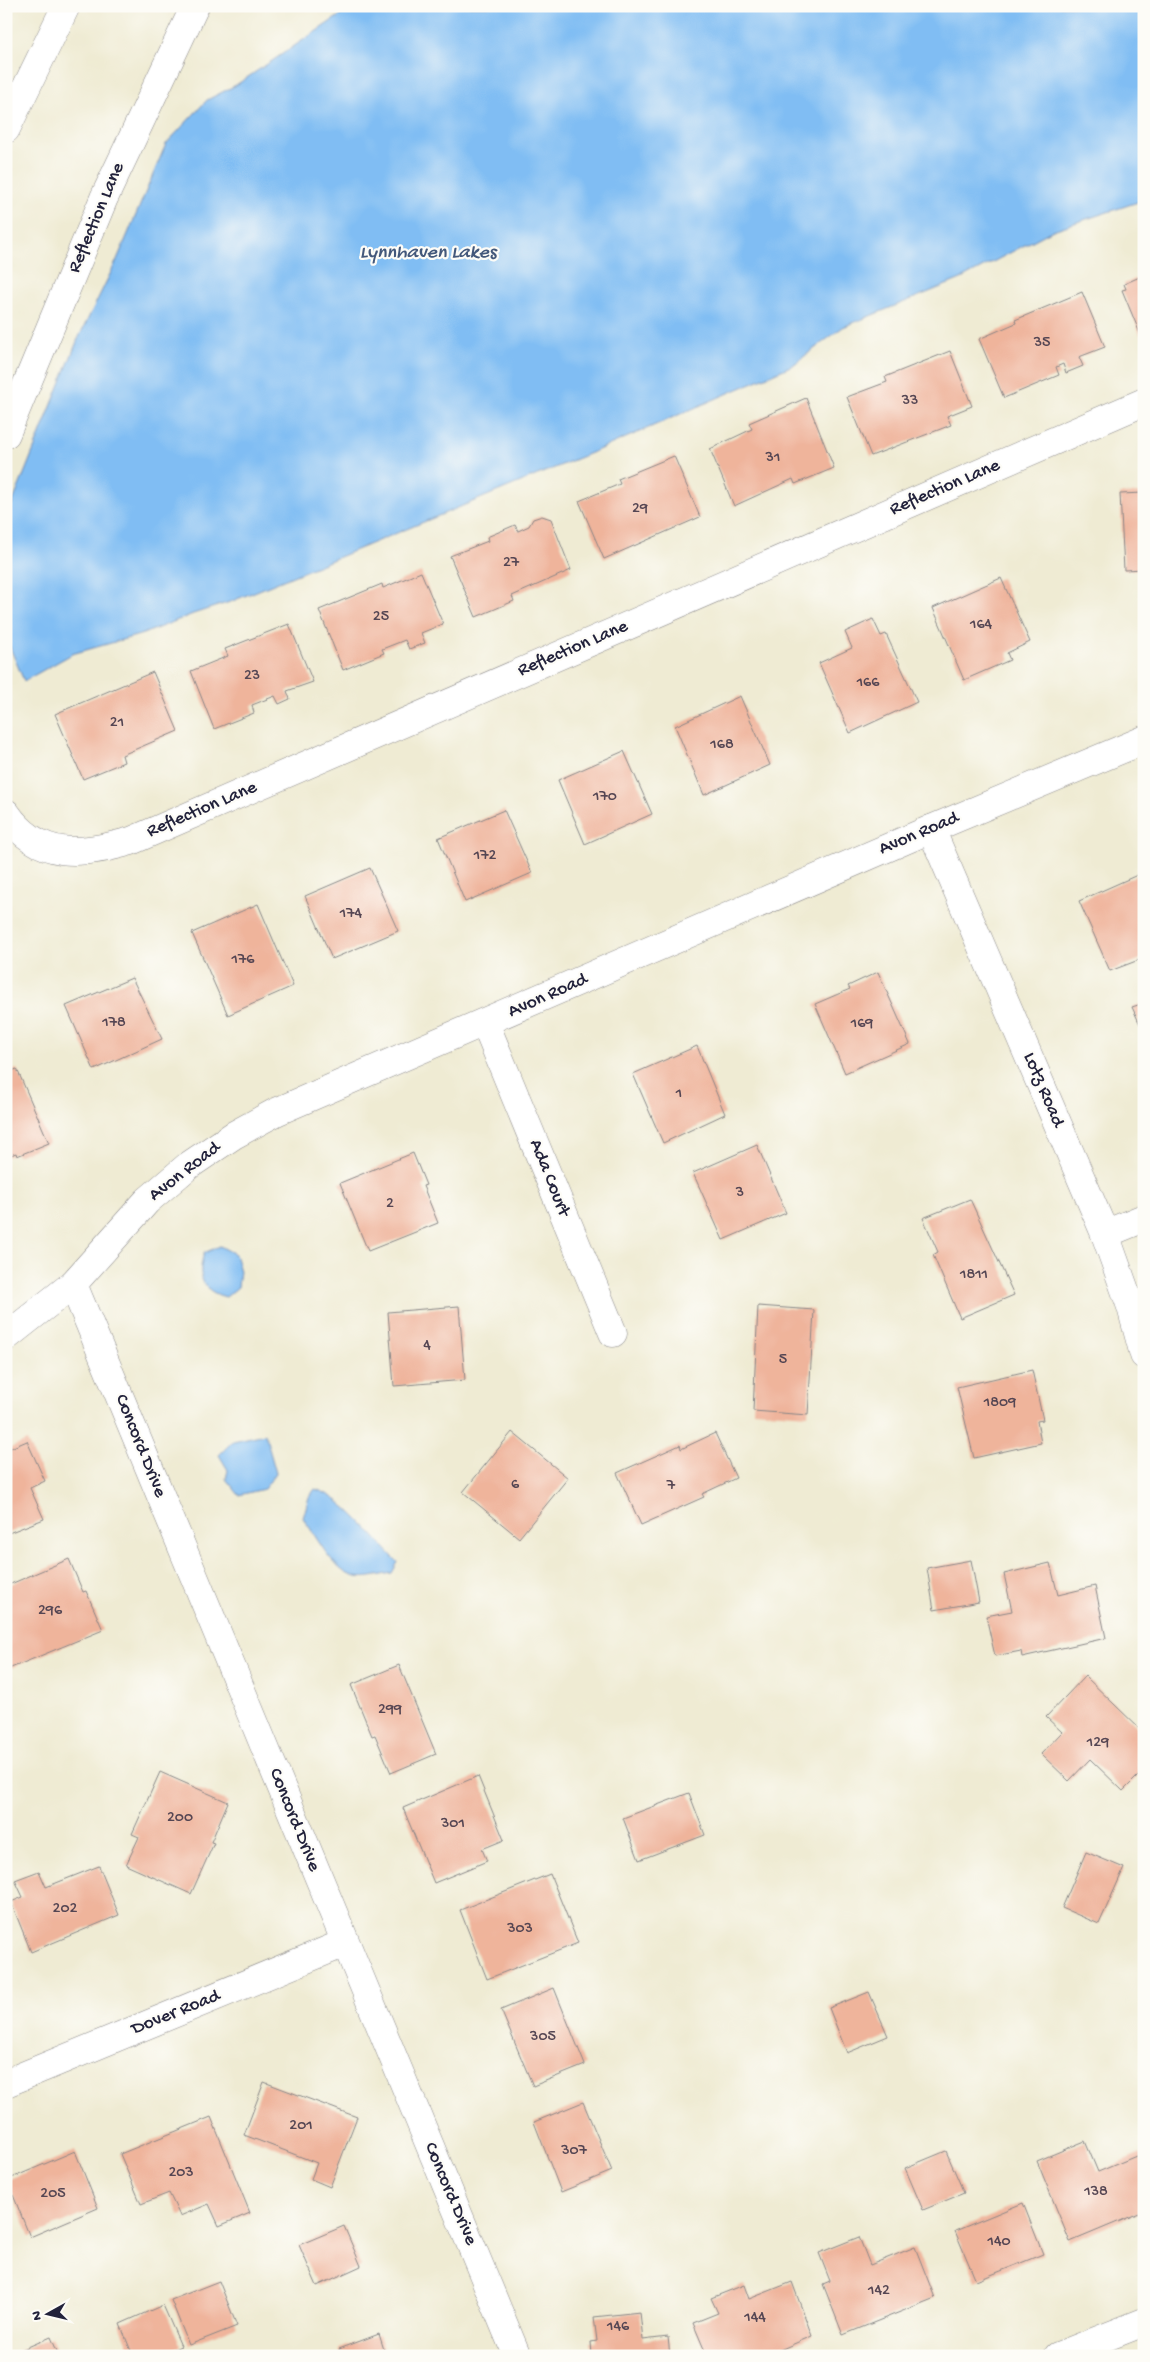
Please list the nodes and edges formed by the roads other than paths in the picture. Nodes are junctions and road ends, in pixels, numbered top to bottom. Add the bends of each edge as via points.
1 (66, 6) edge
2 (196, 6) edge
3 (6, 129) edge
4 (1144, 402) edge
5 (6, 434) edge
6 (1144, 740) edge
7 (6, 813) edge
8 (931, 828) junction
9 (485, 1023) junction
10 (1144, 1218) edge
11 (1105, 1234) junction
12 (73, 1284) junction
13 (613, 1333) dead end
14 (6, 1336) edge
15 (1144, 1355) edge
16 (345, 1943) junction
17 (6, 2083) edge
18 (1144, 2322) edge
19 (517, 2356) edge
20 (1058, 2356) edge

1 - 3 main road
2 - 5 main road, Reflection Lane via 104,198
4 - 7 main road, Reflection Lane via 131,841 78,853 51,848 29,836
6 - 8 main road, Avon Road
8 - 9 main road, Avon Road
8 - 11 main road, Lotz Road
9 - 12 main road, Avon Road via 276,1112 234,1135 188,1166 147,1201
9 - 13 main road, Ada Court
10 - 11 main road
11 - 15 main road, Lotz Road
12 - 14 main road, Avon Road
12 - 16 main road, Concord Drive
16 - 17 main road, Dover Road
16 - 19 main road, Concord Drive
18 - 20 main road

